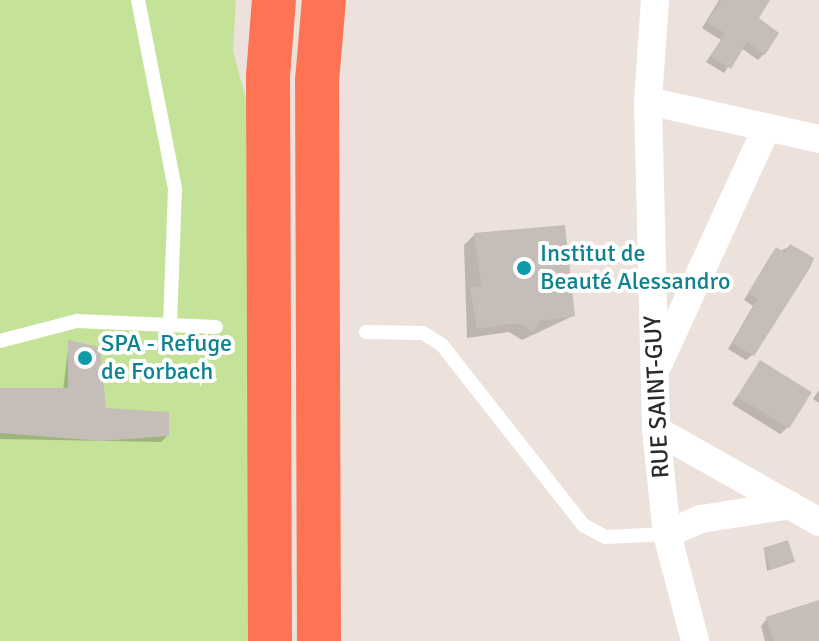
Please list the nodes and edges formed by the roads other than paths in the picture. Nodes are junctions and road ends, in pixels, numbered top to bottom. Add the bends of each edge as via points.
1 (138, 0) edge
2 (274, 0) edge
3 (324, 0) edge
4 (655, 0) edge
5 (648, 101) junction
6 (766, 129) junction
7 (819, 139) edge
8 (170, 325) junction
9 (216, 327) dead end
10 (366, 332) dead end
11 (0, 341) edge
12 (654, 373) junction
13 (656, 430) junction
14 (790, 505) junction
15 (819, 522) edge
16 (667, 534) junction
17 (270, 641) edge
18 (319, 641) edge
19 (695, 641) edge

1 - 8 lane via 175,189
2 - 17 highway via 268,76
3 - 18 highway via 317,81
4 - 5 street, RUE SAINT-GUY
5 - 6 street
5 - 12 street, RUE SAINT-GUY
6 - 7 street
6 - 12 street
8 - 9 lane
8 - 11 lane via 77,321
10 - 16 lane via 423,333 442,345 583,525 627,540
12 - 13 street, RUE SAINT-GUY
13 - 14 street
13 - 16 street, RUE SAINT-GUY
14 - 15 street
14 - 16 street via 701,519
16 - 19 street, RUE SAINT-GUY

